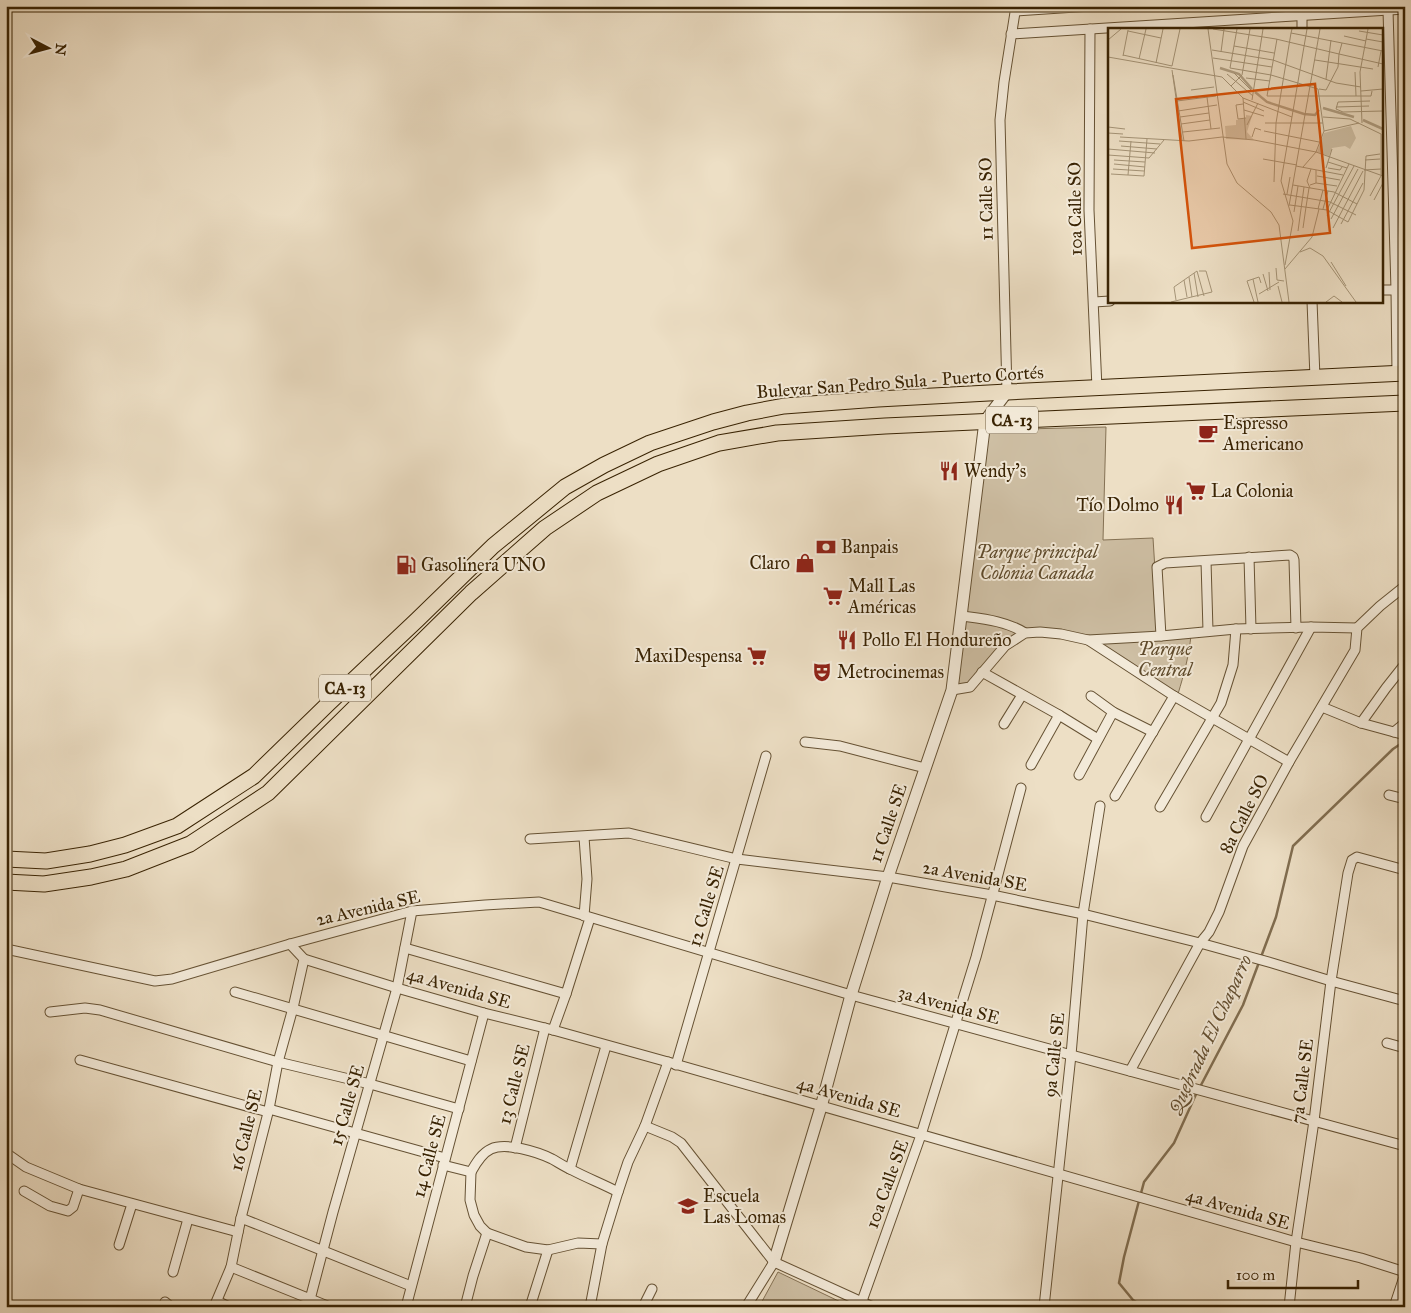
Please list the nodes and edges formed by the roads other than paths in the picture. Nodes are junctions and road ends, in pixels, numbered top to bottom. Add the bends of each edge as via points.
1 (1091, 6) edge
2 (1292, 6) edge
3 (1016, 8) edge
4 (1405, 9) edge
5 (1388, 10) junction
6 (1302, 16) junction
7 (1236, 24) edge
8 (1171, 26) edge
9 (1108, 28) edge
10 (1117, 28) edge
11 (1302, 28) edge
12 (1090, 29) junction
13 (1012, 34) junction
14 (1384, 290) edge
15 (1396, 290) junction
16 (1108, 301) edge
17 (1094, 302) junction
18 (1312, 302) edge
19 (1401, 374) edge
20 (1315, 378) junction
21 (1097, 388) junction
22 (1007, 392) junction
23 (1405, 403) edge
24 (985, 421) junction
25 (1249, 557) junction
26 (1206, 561) junction
27 (1405, 586) edge
28 (962, 616) junction
29 (1312, 627) junction
30 (1296, 628) junction
31 (1357, 628) junction
32 (1236, 629) junction
33 (1251, 629) junction
34 (1208, 631) junction
35 (1025, 632) junction
36 (1161, 636) junction
37 (1088, 640) junction
38 (1405, 664) edge
39 (982, 672) junction
40 (952, 690) junction
41 (1022, 695) junction
42 (1091, 696) dead end
43 (1174, 696) junction
44 (1322, 707) junction
45 (1113, 712) junction
46 (1059, 715) junction
47 (1213, 718) junction
48 (1405, 723) edge
49 (1004, 724) dead end
50 (1361, 724) junction
51 (1153, 732) junction
52 (1398, 734) edge
53 (1098, 739) junction
54 (1250, 740) junction
55 (804, 742) dead end
56 (766, 756) dead end
57 (1289, 762) junction
58 (1031, 766) dead end
59 (925, 768) junction
60 (1079, 775) dead end
61 (1021, 788) dead end
62 (1389, 795) dead end
63 (1116, 796) dead end
64 (1405, 799) edge
65 (1100, 806) dead end
66 (1160, 807) dead end
67 (1206, 817) dead end
68 (584, 836) junction
69 (530, 839) dead end
70 (6, 859) edge
71 (737, 859) junction
72 (1405, 870) edge
73 (888, 877) junction
74 (6, 882) edge
75 (992, 895) junction
76 (485, 905) joint
77 (412, 911) junction
78 (1083, 914) junction
79 (587, 917) junction
80 (290, 944) junction
81 (1200, 944) junction
82 (406, 948) junction
83 (6, 949) edge
84 (708, 954) junction
85 (304, 960) junction
86 (1332, 981) junction
87 (397, 988) junction
88 (235, 992) dead end
89 (566, 994) junction
90 (851, 996) junction
91 (1405, 1001) edge
92 (293, 1008) junction
93 (50, 1012) dead end
94 (484, 1013) junction
95 (956, 1024) junction
96 (549, 1029) junction
97 (383, 1036) junction
98 (1387, 1043) dead end
99 (606, 1046) junction
100 (1405, 1048) edge
101 (1071, 1055) junction
102 (80, 1060) dead end
103 (471, 1061) junction
104 (278, 1062) junction
105 (672, 1064) junction
106 (1130, 1071) junction
107 (370, 1084) junction
108 (821, 1106) junction
109 (459, 1109) junction
110 (268, 1110) junction
111 (1314, 1121) junction
112 (644, 1126) junction
113 (356, 1133) junction
114 (921, 1134) junction
115 (1405, 1146) edge
116 (515, 1148) junction
117 (6, 1154) edge
118 (444, 1162) junction
119 (570, 1170) junction
120 (471, 1172) junction
121 (1058, 1173) junction
122 (79, 1189) junction
123 (24, 1191) dead end
124 (618, 1192) junction
125 (132, 1204) junction
126 (241, 1218) junction
127 (188, 1219) junction
128 (238, 1232) junction
129 (487, 1233) junction
130 (1296, 1242) junction
131 (602, 1244) junction
132 (120, 1245) dead end
133 (548, 1250) junction
134 (323, 1251) junction
135 (774, 1262) junction
136 (231, 1267) junction
137 (173, 1272) dead end
138 (1405, 1273) edge
139 (411, 1286) junction
140 (652, 1289) dead end
141 (862, 1301) junction
142 (310, 1303) edge
143 (216, 1304) edge
144 (229, 1307) edge
145 (330, 1307) edge
146 (406, 1307) edge
147 (465, 1307) edge
148 (530, 1307) edge
149 (590, 1307) edge
150 (643, 1307) edge
151 (746, 1307) edge
152 (873, 1307) edge
153 (1044, 1307) edge
154 (1289, 1307) edge
155 (1394, 1307) edge

1 - 3 street
2 - 6 street
3 - 13 street, 11 Calle SO
4 - 5 street
5 - 6 street
5 - 15 street
6 - 7 street
6 - 11 street
7 - 8 street
8 - 10 street
9 - 12 street
12 - 13 street
12 - 17 street, 10a Calle SO via 1089,210
13 - 22 street, 11 Calle SO via 1000,120
14 - 15 street
15 - 19 street
16 - 17 street
17 - 21 street, 10a Calle SO
18 - 20 street
19 - 20 highway, Bulevar San Pedro Sula - Puerto Cortés / CA-13
20 - 21 highway, Bulevar San Pedro Sula - Puerto Cortés / CA-13
21 - 22 highway, Bulevar San Pedro Sula - Puerto Cortés / CA-13
22 - 24 street
22 - 70 highway, Bulevar San Pedro Sula - Puerto Cortés / CA-13 via 784,406 713,422 650,443 565,487 493,546 254,776 177,826 90,854 46,861
23 - 24 highway, CA-13
24 - 28 street, 11 Calle SE
24 - 74 highway, CA-13 via 777,433 719,443 626,478 597,492 545,528 470,593 268,793 206,834 190,844 126,869 44,884
25 - 26 street
25 - 30 street via 1293,557
25 - 33 street
26 - 34 street
26 - 36 street via 1165,563 1157,567
27 - 31 street
28 - 35 street via 994,620
28 - 40 street, 11 Calle SE
29 - 30 street
29 - 31 street
29 - 54 street
30 - 33 street
31 - 44 street, 8a Calle SO via 1355,650
32 - 33 street
32 - 34 street
32 - 47 street via 1234,665
34 - 36 street
35 - 37 street via 1061,634
35 - 39 street via 1004,646
36 - 37 street
37 - 43 street
38 - 50 street
39 - 40 street via 970,687
39 - 41 street
40 - 59 street, 11 Calle SE
41 - 46 street
41 - 49 street
42 - 45 street
43 - 47 street
43 - 51 street
44 - 50 street
44 - 57 street, 8a Calle SO
45 - 51 street
45 - 53 street
46 - 53 street
46 - 58 street
47 - 54 street
47 - 66 street
48 - 52 street
50 - 52 street
51 - 63 street
53 - 60 street
54 - 57 street
54 - 67 street
55 - 59 street via 840,746
56 - 71 street, 12 Calle SE
57 - 81 street, 8a Calle SO via 1243,846 1219,912
59 - 73 street, 11 Calle SE
61 - 75 street, 10a Calle SE
62 - 64 street
65 - 78 street, 9a Calle SE
68 - 69 street, 2a Avenida SE
68 - 71 street, 2a Avenida SE via 629,834
68 - 79 street, 13 Calle SE
71 - 73 street, 2a Avenida SE
71 - 84 street, 12 Calle SE
72 - 86 street, 7a Calle SE via 1363,858 1352,860
73 - 75 street, 2a Avenida SE
73 - 90 street, 11 Calle SE
75 - 78 street, 2a Avenida SE
75 - 95 street, 10a Calle SE
76 - 77 street, 2a Avenida SE
76 - 79 street, 3a Avenida SE via 539,902
77 - 80 street, 2a Avenida SE
77 - 82 street, 15 Calle SE
78 - 81 street, 2a Avenida SE
78 - 101 street, 9a Calle SE
79 - 84 street, 3a Avenida SE
79 - 89 street, 13 Calle SE
80 - 83 street, 2a Avenida SE via 172,979 155,981
80 - 85 street
81 - 86 street, 2a Avenida SE
81 - 106 street, 8a Calle SO
82 - 87 street, 15 Calle SE
82 - 89 street
84 - 90 street, 3a Avenida SE
84 - 105 street, 12 Calle SE
85 - 87 street, 4a Avenida SE
85 - 92 street, 16 Calle SE
86 - 91 street, 2a Avenida SE
86 - 111 street, 7a Calle SE
87 - 94 street, 4a Avenida SE
87 - 97 street, 15 Calle SE
88 - 92 street
89 - 96 street, 13 Calle SE
90 - 95 street, 3a Avenida SE
90 - 108 street, 11 Calle SE
92 - 97 street
92 - 104 street, 16 Calle SE
93 - 104 street via 85,1008 100,1010
94 - 96 street, 4a Avenida SE
94 - 103 street, 14 Calle SE
95 - 101 street, 3a Avenida SE
95 - 114 street, 10a Calle SE
96 - 99 street, 4a Avenida SE
96 - 116 street, 13 Calle SE
97 - 103 street
97 - 107 street, 15 Calle SE
98 - 100 street
99 - 105 street, 4a Avenida SE
99 - 119 street
101 - 106 street, 3a Avenida SE
101 - 121 street, 9a Calle SE
102 - 110 street
103 - 109 street, 14 Calle SE
104 - 107 street
104 - 110 street, 16 Calle SE
105 - 108 street, 4a Avenida SE
105 - 112 street, 12 Calle SE
106 - 111 street, 3a Avenida SE
107 - 109 street
107 - 113 street, 15 Calle SE
108 - 114 street, 4a Avenida SE
108 - 135 street, 11 Calle SE
109 - 118 street, 14 Calle SE
110 - 113 street
110 - 126 street, 16 Calle SE
111 - 115 street, 3a Avenida SE
111 - 130 street, 7a Calle SE
112 - 124 street, 12 Calle SE
112 - 135 street via 681,1143
113 - 118 street
113 - 134 street, 15 Calle SE
114 - 121 street, 4a Avenida SE
114 - 141 street, 10a Calle SE
116 - 119 street via 550,1158
116 - 120 street via 502,1146 492,1149 480,1158
117 - 122 street via 26,1167
118 - 120 street
118 - 139 street, 14 Calle SE
119 - 124 street
120 - 129 street via 470,1200 474,1216
121 - 130 street, 4a Avenida SE
121 - 153 street, 9a Calle SE
122 - 123 street via 73,1208 68,1211 50,1206
122 - 125 street
124 - 131 street, 12 Calle SE
125 - 127 street
125 - 132 street
126 - 128 street, 16 Calle SE
126 - 134 street
127 - 128 street
127 - 137 street
128 - 136 street, 16 Calle SE
129 - 133 street via 526,1247
129 - 147 street
130 - 138 street, 4a Avenida SE
130 - 154 street, 7a Calle SE
131 - 133 street via 578,1243
131 - 149 street, 12 Calle SE
133 - 148 street
134 - 139 street
134 - 142 street, 15 Calle SE
135 - 141 street
135 - 151 street
136 - 142 street
136 - 143 street, 16 Calle SE
138 - 155 street
139 - 146 street, 14 Calle SE
140 - 150 street
141 - 152 street
142 - 145 street
143 - 144 street

